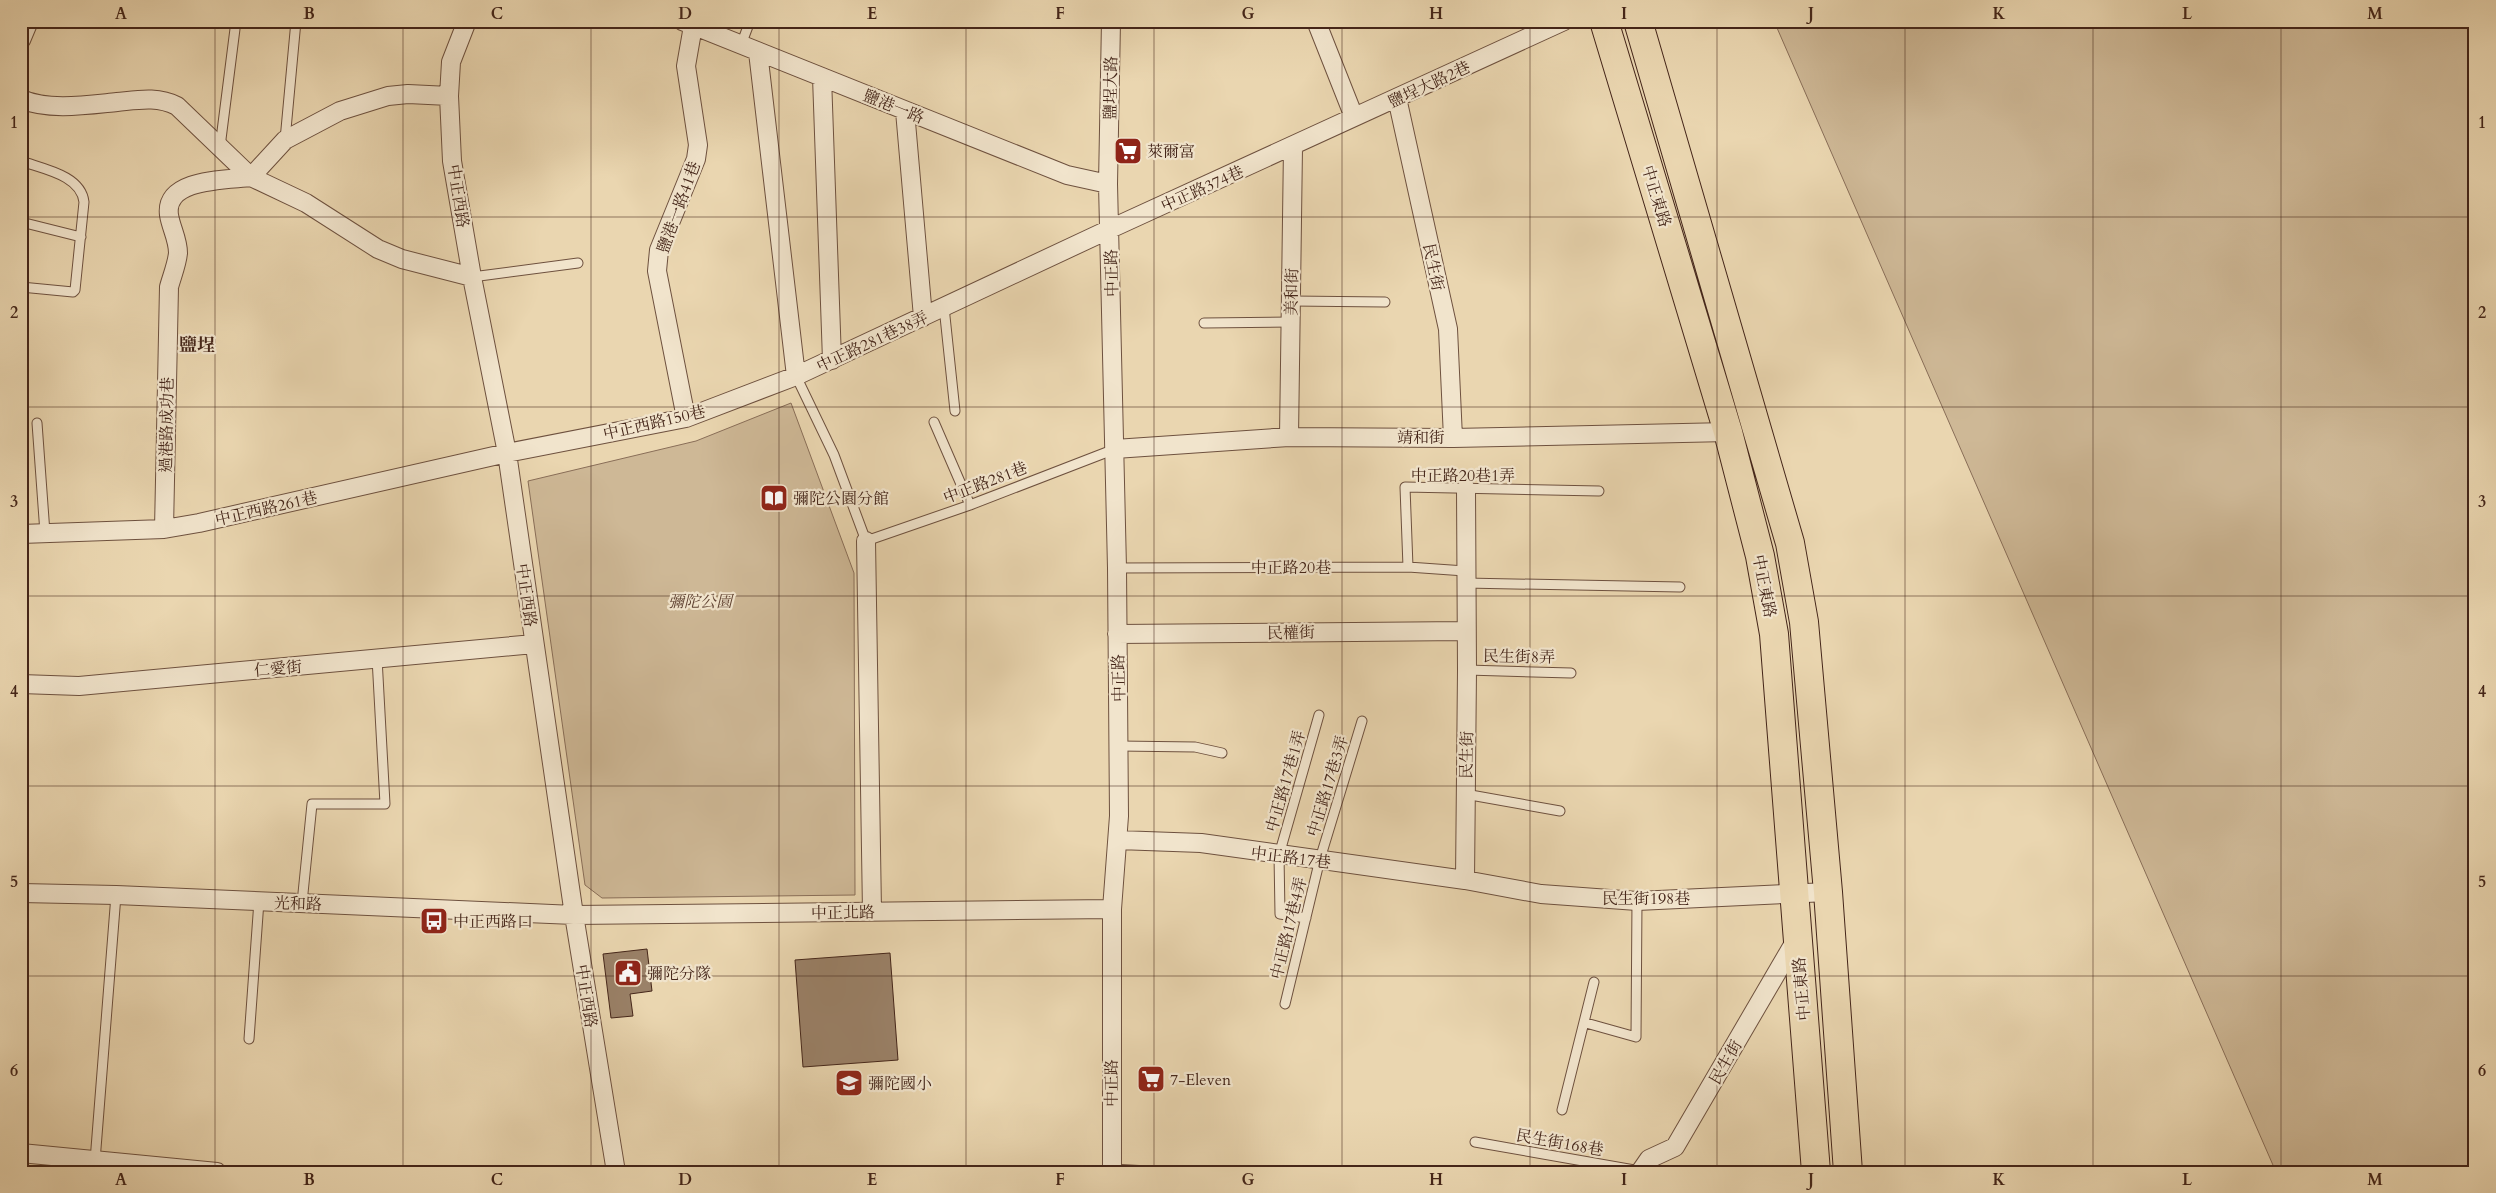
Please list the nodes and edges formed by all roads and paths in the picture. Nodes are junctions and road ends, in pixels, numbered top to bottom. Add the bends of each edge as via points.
1 (29, 21) edge
2 (236, 21) edge
3 (296, 21) edge
4 (467, 21) edge
5 (750, 21) edge
6 (1111, 21) edge
7 (1316, 21) edge
8 (1564, 21) edge
9 (1604, 21) edge
10 (1638, 21) edge
11 (687, 23) edge
12 (21, 40) edge
13 (741, 45) junction
14 (758, 52) junction
15 (822, 77) junction
16 (449, 96) junction
17 (1397, 98) junction
18 (21, 99) edge
19 (905, 111) junction
20 (1354, 117) junction
21 (285, 140) junction
22 (1293, 147) junction
23 (220, 148) junction
24 (21, 161) edge
25 (251, 177) junction
26 (1108, 184) junction
27 (21, 222) edge
28 (1110, 229) junction
29 (81, 237) junction
30 (578, 263) dead end
31 (472, 278) junction
32 (21, 287) edge
33 (1292, 301) junction
34 (1385, 302) dead end
35 (944, 307) junction
36 (923, 316) junction
37 (1291, 322) junction
38 (1204, 323) dead end
39 (832, 360) junction
40 (796, 376) junction
41 (955, 411) dead end
42 (686, 418) junction
43 (934, 422) dead end
44 (37, 423) dead end
45 (1728, 432) junction
46 (1288, 437) junction
47 (1453, 438) junction
48 (1114, 449) junction
49 (507, 453) junction
50 (1466, 488) junction
51 (1600, 491) dead end
52 (970, 505) junction
53 (164, 529) junction
54 (44, 533) junction
55 (21, 534) edge
56 (866, 541) junction
57 (1408, 567) junction
58 (1117, 568) junction
59 (1465, 577) junction
60 (1680, 587) dead end
61 (1465, 631) junction
62 (1117, 634) junction
63 (534, 644) junction
64 (377, 658) junction
65 (1467, 670) junction
66 (1571, 673) dead end
67 (21, 684) edge
68 (1319, 716) dead end
69 (1362, 721) dead end
70 (1119, 746) junction
71 (1222, 753) dead end
72 (1465, 794) junction
73 (1560, 811) dead end
74 (1118, 840) junction
75 (1279, 855) junction
76 (1320, 859) junction
77 (1464, 880) junction
78 (1828, 892) junction
79 (21, 893) edge
80 (116, 895) junction
81 (1794, 895) junction
82 (259, 901) junction
83 (1637, 901) junction
84 (302, 903) junction
85 (1112, 909) junction
86 (872, 912) junction
87 (574, 915) junction
88 (1306, 918) junction
89 (1797, 938) junction
90 (1594, 982) dead end
91 (1285, 1004) dead end
92 (1586, 1023) junction
93 (249, 1039) dead end
94 (1562, 1110) dead end
95 (1475, 1142) dead end
96 (21, 1153) edge
97 (96, 1162) junction
98 (1112, 1170) edge
99 (1640, 1171) edge
100 (218, 1172) edge
101 (616, 1172) edge
102 (1166, 1172) edge
103 (1816, 1172) edge
104 (1848, 1172) edge

1 - 12 street
2 - 23 lane
3 - 21 lane
4 - 16 street, 中正西路 via 451,62
5 - 13 lane
6 - 26 street, 鹽埕大路
7 - 20 street
8 - 17 street, 鹽埕大路2巷
9 - 45 main road, 中正東路
10 - 78 main road, 中正東路 via 1790,543 1804,622
11 - 13 street, 鹽港一路
11 - 42 street, 鹽港一路41巷 via 686,66 698,145 696,159 660,250 657,271
13 - 14 street, 鹽港一路
14 - 15 street, 鹽港一路
14 - 40 street
15 - 19 street, 鹽港一路
15 - 39 street
16 - 21 street via 388,96 340,111
16 - 31 street, 中正西路 via 452,161
17 - 20 street, 鹽埕大路2巷
17 - 47 street, 民生街 via 1448,329
18 - 23 street via 47,105 167,101
19 - 26 street, 鹽港一路 via 1066,175
19 - 36 street
20 - 22 street, 鹽埕大路2巷
21 - 25 street
22 - 28 street, 中正路374巷
22 - 33 street, 美和街
23 - 25 street
24 - 29 lane via 62,176 83,193
25 - 31 street via 306,203 378,249
25 - 53 street, 過港路成功巷 via 195,183 174,196 169,205 178,255 169,287
26 - 28 street, 中正路
27 - 29 lane
28 - 35 street, 中正路281巷38弄
28 - 48 street, 中正路
29 - 32 lane via 73,292
30 - 31 lane
31 - 49 street, 中正西路
33 - 34 lane
33 - 37 street, 美和街
35 - 36 street, 中正路281巷38弄
35 - 41 lane
36 - 39 street, 中正路281巷38弄
37 - 38 lane
37 - 46 street, 美和街
39 - 40 street, 中正路281巷38弄
40 - 42 street, 中正西路150巷
40 - 56 lane, 中正路281巷38弄 via 834,455
42 - 49 street, 中正西路150巷
43 - 52 lane
44 - 54 lane
45 - 47 street, 靖和街
45 - 81 main road, 中正東路 via 1760,556 1774,634
46 - 47 street, 靖和街
46 - 48 street, 靖和街
48 - 52 lane, 中正路281巷
48 - 58 street, 中正路
49 - 53 street, 中正西路261巷 via 199,524
49 - 63 street, 中正西路
50 - 51 lane, 中正路20巷1弄
50 - 57 lane, 中正路20巷1弄 via 1405,486
50 - 59 street
52 - 56 lane, 中正路281巷
53 - 54 street, 中正西路261巷
54 - 55 street, 中正西路261巷
56 - 86 street
57 - 58 lane, 中正路20巷
57 - 59 lane, 中正路20巷
58 - 62 street, 中正路
59 - 60 lane, 中正路20巷
59 - 61 street
61 - 62 street, 民權街
61 - 65 street, 民生街
62 - 70 street, 中正路
63 - 64 street, 仁愛街
63 - 87 street, 中正西路
64 - 67 street, 仁愛街 via 79,686
64 - 84 lane via 385,804 312,804
65 - 66 lane, 民生街8弄
65 - 72 street, 民生街
68 - 75 lane, 中正路17巷1弄
69 - 76 lane, 中正路17巷3弄
70 - 71 lane via 1195,747
70 - 74 street, 中正路
72 - 73 lane
72 - 77 street, 民生街
74 - 75 street, 中正路17巷 via 1201,844
74 - 85 street, 中正路
75 - 76 street, 中正路17巷
75 - 88 lane, 中正路17巷1弄 via 1280,914
76 - 77 street, 中正路17巷
76 - 88 lane, 中正路17巷4弄
77 - 83 street, 民生街198巷 via 1541,894
78 - 81 street, 民生街198巷
78 - 104 main road, 中正東路
79 - 80 street, 光和路
80 - 82 street, 光和路
80 - 97 lane
81 - 83 street, 民生街198巷
81 - 89 main road, 中正東路
82 - 84 street, 光和路
82 - 93 lane
83 - 92 lane via 1636,1037
84 - 87 street, 光和路
85 - 86 street, 中正北路
85 - 98 street, 中正路
86 - 87 street, 中正北路
87 - 101 street, 中正西路
88 - 91 lane, 中正路17巷4弄
89 - 99 street, 民生街 via 1675,1147 1648,1159
89 - 103 main road, 中正東路
90 - 92 lane
92 - 94 lane
95 - 99 lane, 民生街168巷
96 - 97 street
97 - 100 street
98 - 102 lane

